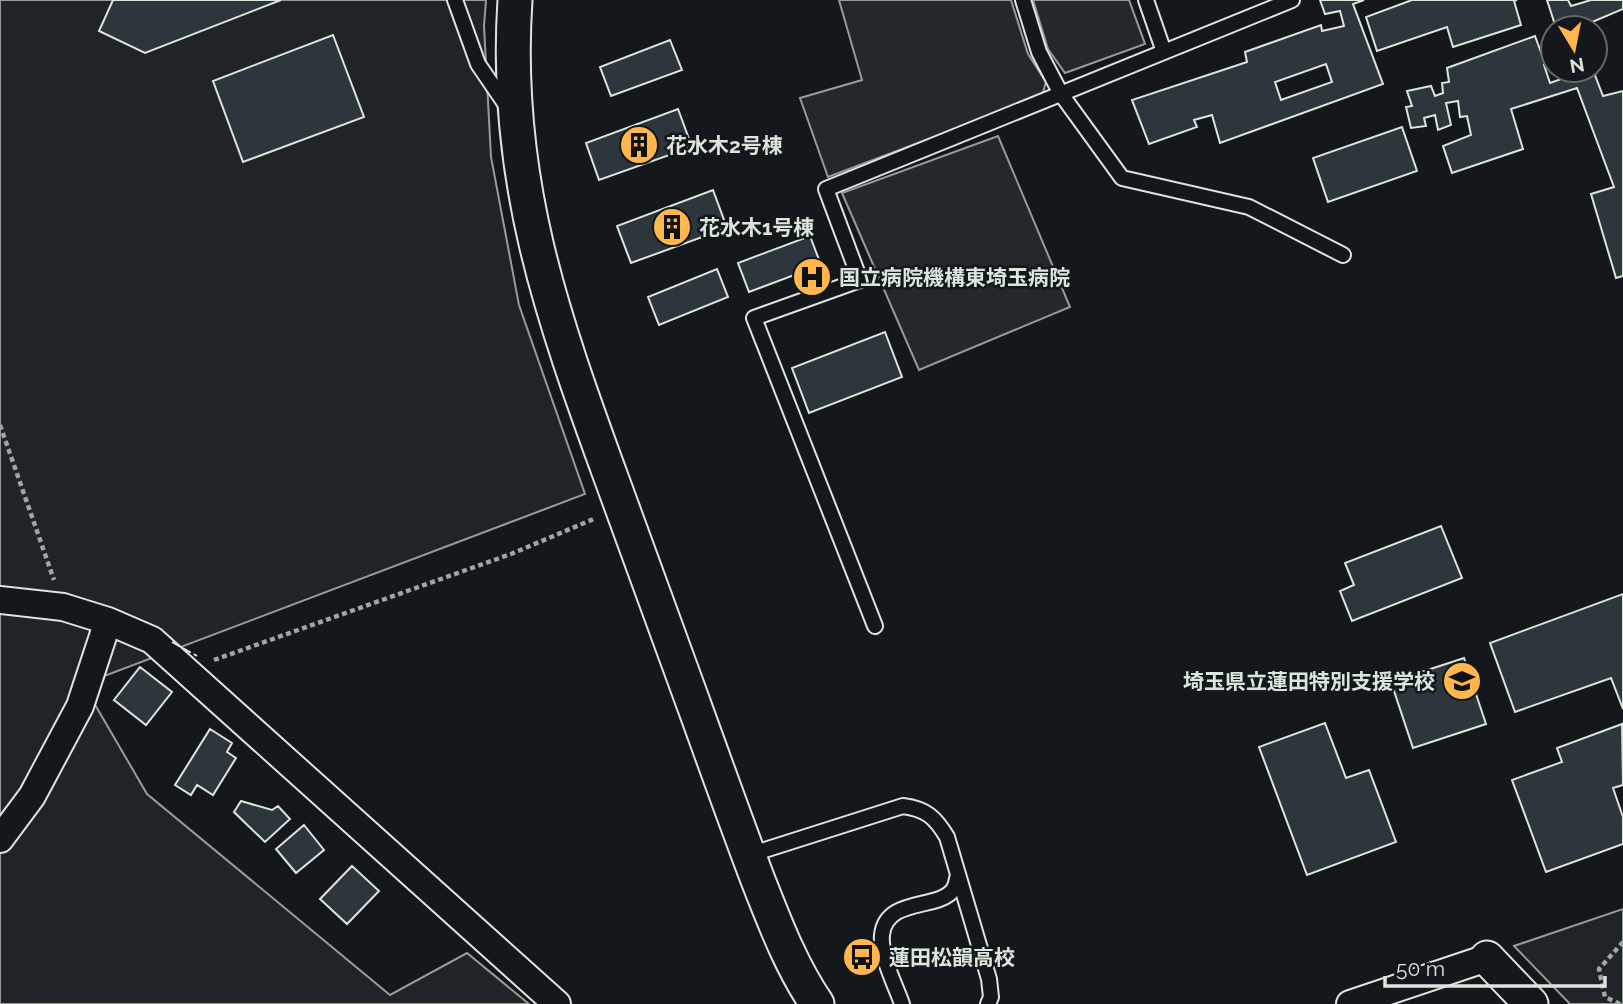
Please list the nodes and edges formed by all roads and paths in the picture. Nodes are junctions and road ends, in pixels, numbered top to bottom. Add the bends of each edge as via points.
1 (454, 0) edge
2 (515, 0) edge
3 (1023, 0) edge
4 (1146, 0) edge
5 (1292, 0) edge
6 (1164, 52) junction
7 (1061, 94) junction
8 (514, 117) junction
9 (1343, 255) dead end
10 (0, 425) edge
11 (622, 507) junction
12 (0, 600) edge
13 (63, 607) junction
14 (108, 621) junction
15 (875, 626) dead end
16 (185, 671) junction
17 (0, 838) edge
18 (749, 855) junction
19 (958, 874) junction
20 (1623, 942) edge
21 (1487, 958) joint
22 (557, 1004) edge
23 (817, 1004) edge
24 (902, 1004) edge
25 (988, 1004) edge
26 (1350, 1004) edge
27 (1531, 1004) edge
28 (1619, 1004) edge

1 - 8 lane via 478,64
2 - 8 street
3 - 7 lane via 1039,52
4 - 6 lane
5 - 6 lane
6 - 7 lane
7 - 9 lane via 1122,178 1249,207
7 - 15 lane via 827,189 860,280 754,318
8 - 11 street via 543,278
10 - 13 path
11 - 16 path via 511,554
11 - 18 street
12 - 13 street
13 - 14 street
14 - 16 street via 152,640
14 - 17 street via 80,706 32,796
16 - 22 street
18 - 19 lane via 902,806 920,808 936,819 947,837
18 - 23 street via 787,952
19 - 24 lane via 947,895 902,909 882,933
19 - 25 lane via 989,979
20 - 28 path via 1599,969 1605,997
21 - 26 street
21 - 27 street

